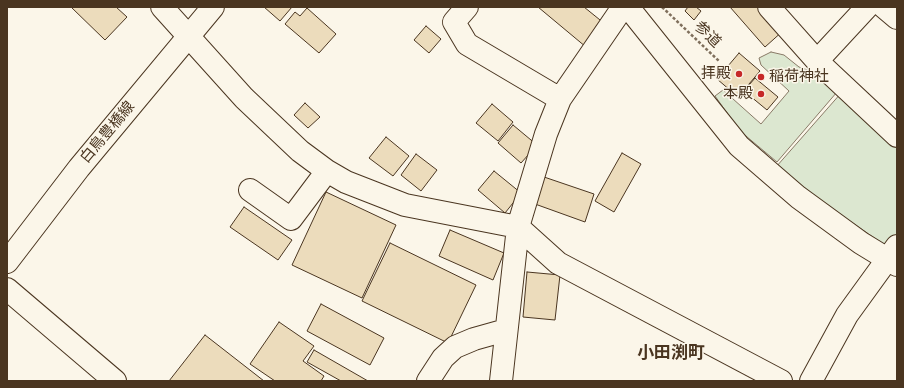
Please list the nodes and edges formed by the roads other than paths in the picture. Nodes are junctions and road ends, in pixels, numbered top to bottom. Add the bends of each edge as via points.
1 (162, 7) edge
2 (213, 7) edge
3 (467, 7) edge
4 (624, 7) edge
5 (628, 7) edge
6 (769, 7) edge
7 (867, 7) edge
8 (884, 7) edge
9 (897, 18) edge
10 (190, 36) junction
11 (817, 61) junction
12 (560, 99) junction
13 (897, 136) edge
14 (326, 171) junction
15 (250, 190) dead end
16 (518, 227) junction
17 (893, 257) edge
18 (7, 262) edge
19 (7, 289) edge
20 (506, 330) junction
21 (115, 381) edge
22 (428, 381) edge
23 (501, 381) edge
24 (781, 381) edge
25 (811, 381) edge

1 - 10 street
2 - 10 street, 白鳥豊橋線
3 - 12 street via 454,22 466,44
4 - 12 street
5 - 17 street via 739,146 798,197
6 - 11 street
7 - 11 street
8 - 9 street
10 - 14 street via 244,98
10 - 18 street, 白鳥豊橋線 via 80,168
11 - 13 street
12 - 16 street
14 - 15 street via 291,219
14 - 16 street via 346,182 405,205
16 - 20 street
16 - 24 street via 558,263
17 - 25 street via 847,315
19 - 21 street
20 - 22 street via 455,347 443,358
20 - 23 street

